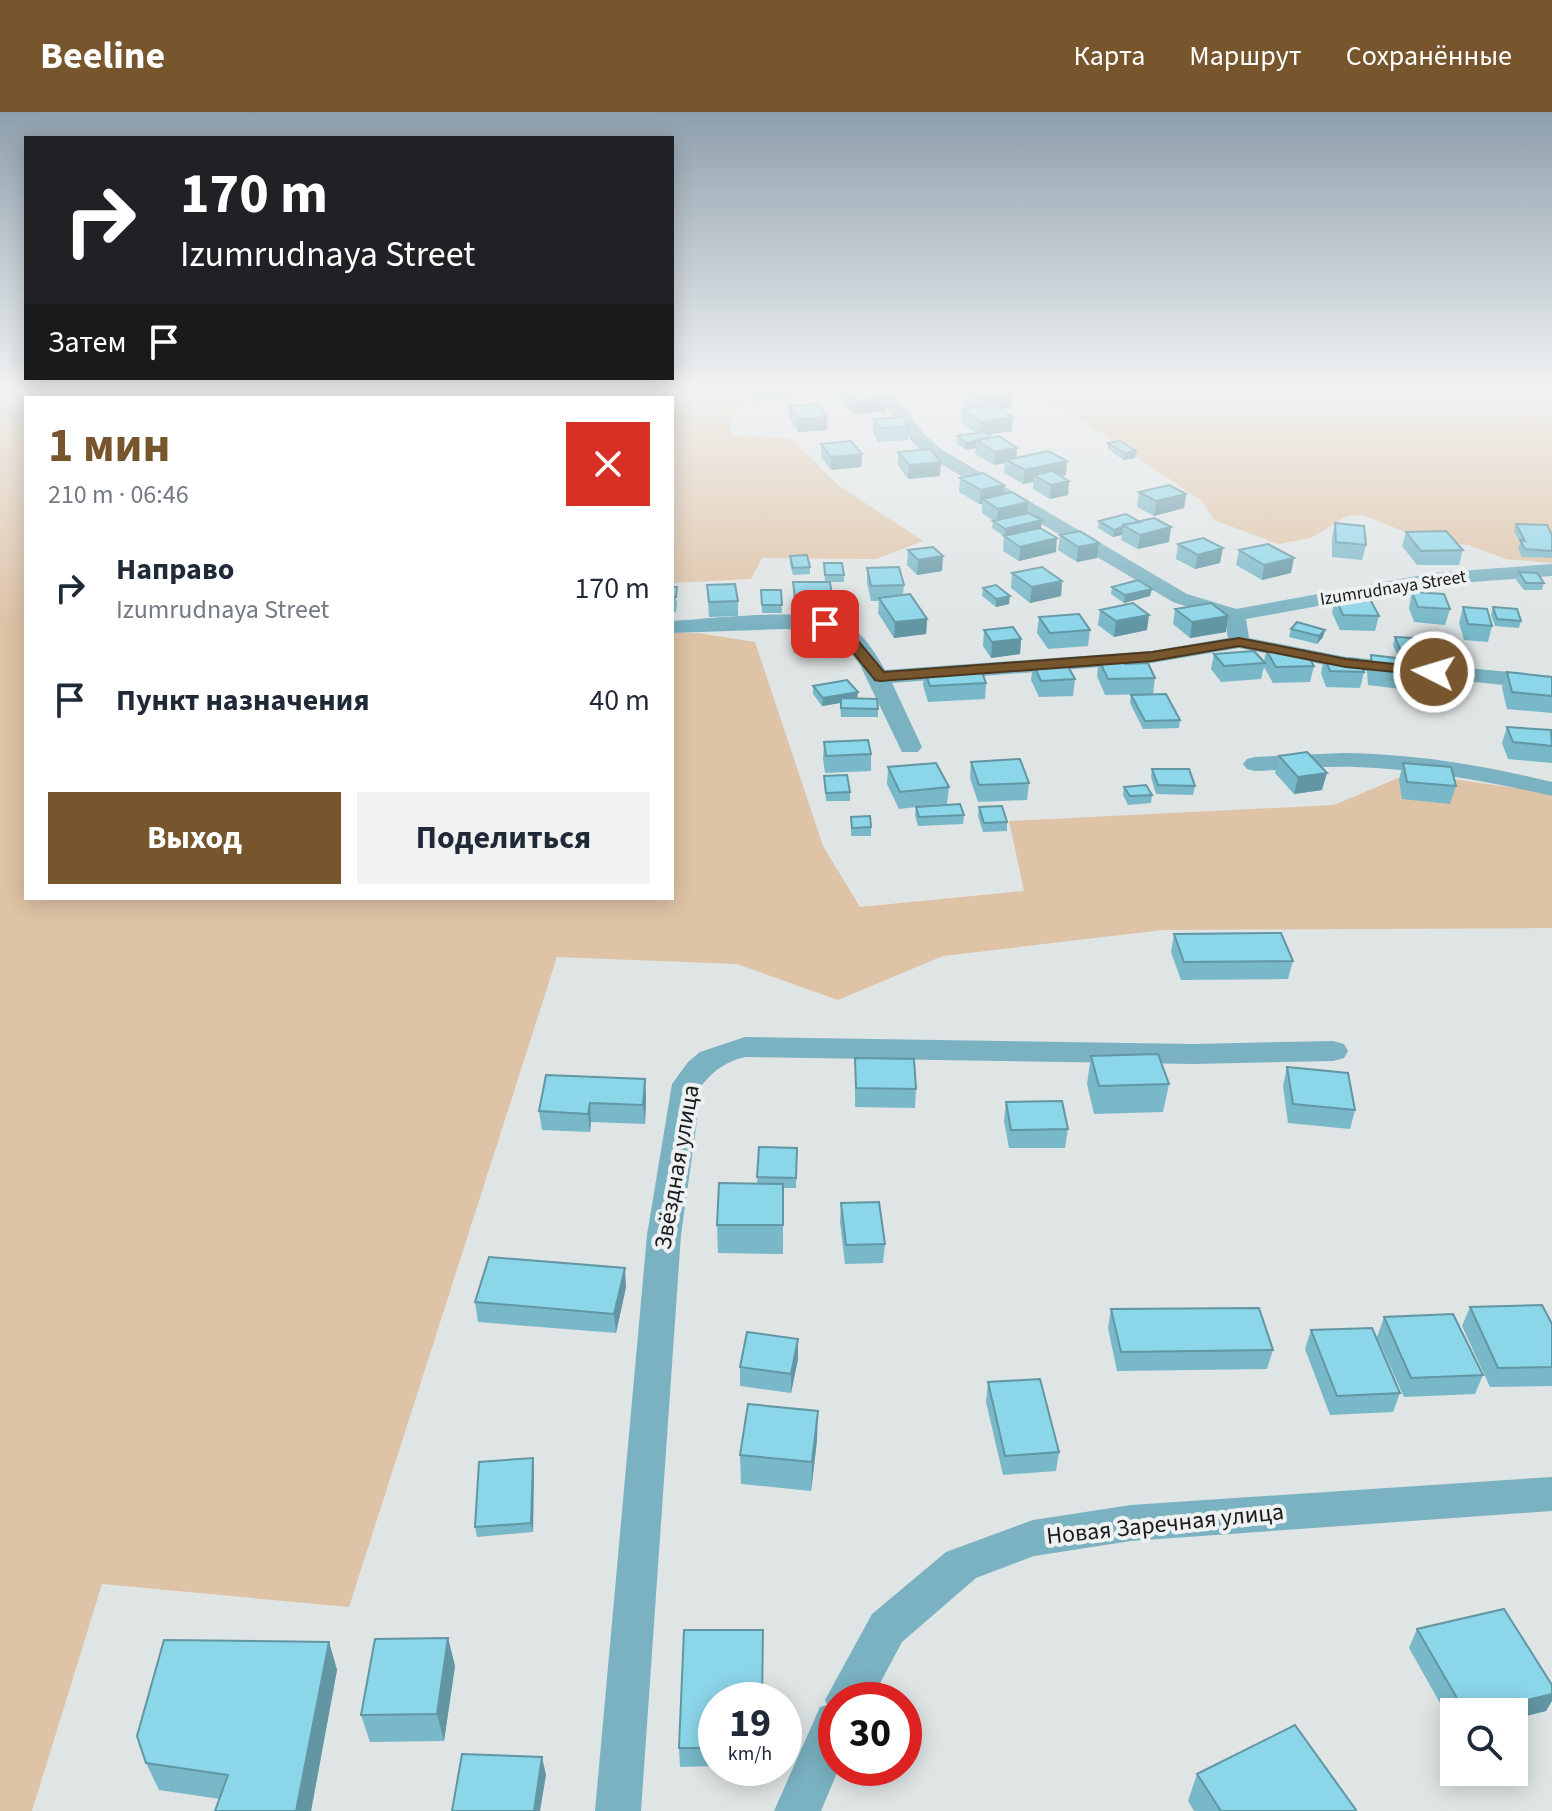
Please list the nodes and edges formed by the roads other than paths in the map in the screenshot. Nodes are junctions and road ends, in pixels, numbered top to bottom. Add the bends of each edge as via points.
1 (957, 466) edge
2 (1552, 570) edge
3 (1235, 615) junction
4 (674, 627) edge
5 (1239, 642) junction
6 (880, 677) junction
7 (1552, 683) edge
8 (910, 747) dead end
9 (1255, 764) dead end
10 (1552, 789) edge
11 (1333, 1051) dead end
12 (1552, 1494) edge
13 (857, 1682) edge
14 (818, 1764) edge
15 (618, 1811) edge
16 (797, 1811) edge

1 - 3 street, Izumrudnaya Street via 1180,598
2 - 3 street, Izumrudnaya Street via 1426,581
3 - 5 street
4 - 6 street via 825,624 844,633
5 - 6 street via 1152,657
5 - 7 street via 1346,663
6 - 8 street
9 - 10 street via 1384,762 1486,773
11 - 15 street, Звёздная улица via 745,1047 699,1065 687,1084 664,1235
12 - 13 street, Новая Заречная улица via 1131,1523 1033,1538 961,1565 887,1628
14 - 16 street

